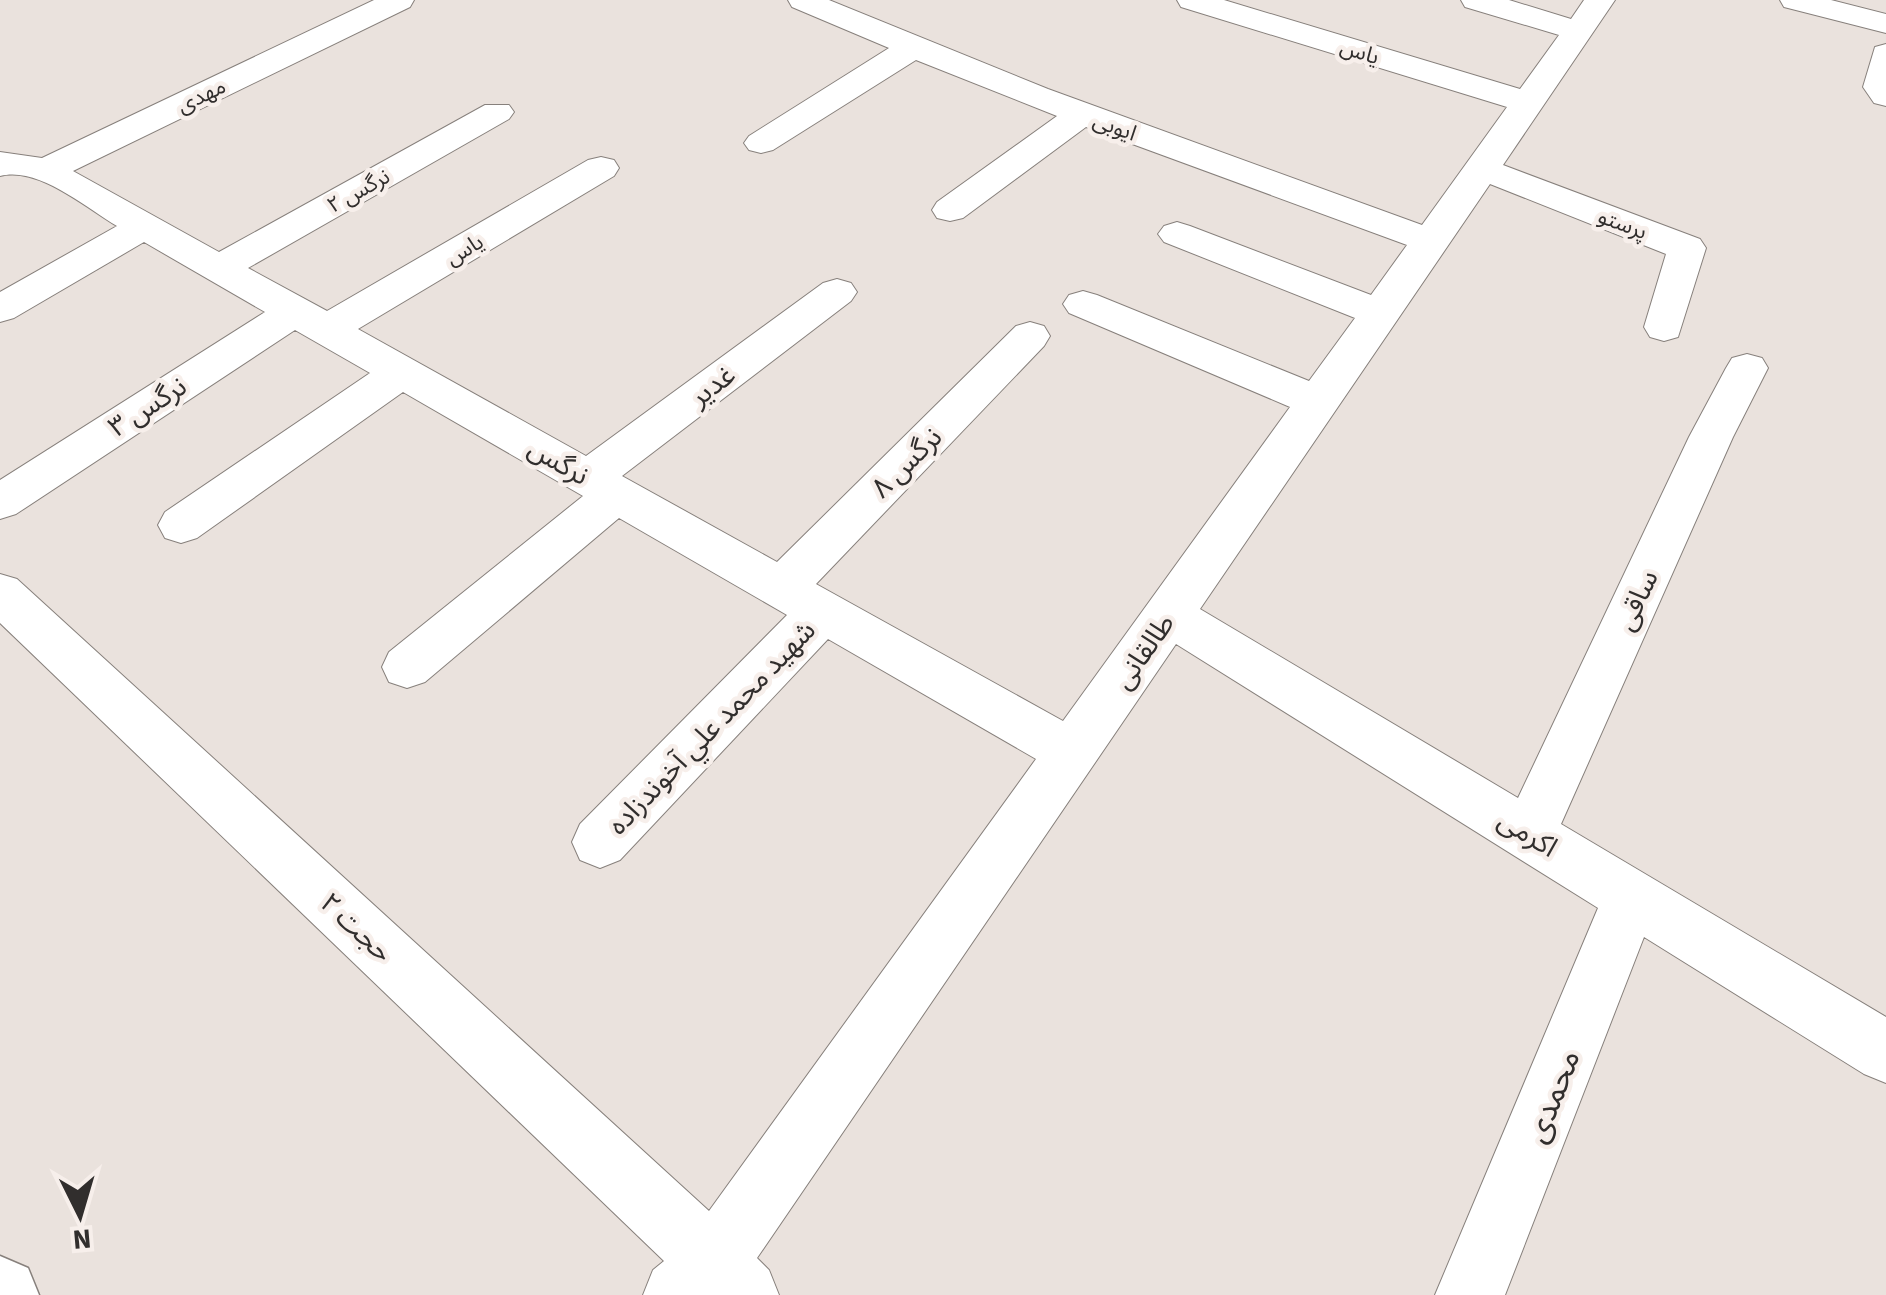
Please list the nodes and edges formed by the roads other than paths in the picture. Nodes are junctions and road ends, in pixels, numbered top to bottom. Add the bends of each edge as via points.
1 (399, 0) edge
2 (803, 0) edge
3 (1192, 0) edge
4 (1476, 0) edge
5 (1796, 0) edge
6 (1589, 16) edge
7 (1886, 24) edge
8 (912, 48) junction
9 (1886, 54) edge
10 (1886, 96) edge
11 (1528, 102) junction
12 (497, 112) dead end
13 (1080, 114) junction
14 (761, 143) dead end
15 (0, 165) edge
16 (601, 168) dead end
17 (1482, 169) junction
18 (46, 170) junction
19 (950, 210) dead end
20 (144, 226) junction
21 (1176, 234) dead end
22 (1431, 241) junction
23 (220, 268) junction
24 (837, 292) dead end
25 (1082, 304) dead end
26 (0, 310) edge
27 (1380, 313) junction
28 (311, 320) junction
29 (1664, 328) dead end
30 (1030, 336) dead end
31 (1747, 368) dead end
32 (402, 372) junction
33 (1318, 402) junction
34 (602, 486) junction
35 (0, 502) edge
36 (181, 525) dead end
37 (0, 592) edge
38 (803, 600) junction
39 (1169, 614) junction
40 (407, 668) dead end
41 (1072, 752) junction
42 (1530, 834) junction
43 (600, 842) dead end
44 (1631, 897) junction
45 (1886, 1052) edge
46 (712, 1284) edge
47 (1470, 1295) edge

1 - 18 street, مهدی
2 - 8 street, ایوبی
3 - 11 street, یاس
4 - 6 street
5 - 7 street
6 - 11 street, طالقانی
8 - 13 street, ایوبی
8 - 14 street
9 - 10 street via 1880,87
11 - 17 street, طالقانی
12 - 23 street, نرگس ۲
13 - 19 street
13 - 22 street, ایوبی
15 - 18 street
16 - 28 street, یاس
17 - 22 street, طالقانی
17 - 29 street, پرستو via 1687,248
18 - 20 street, نرگس
20 - 23 street, نرگس
20 - 26 street
21 - 27 street
22 - 27 street, طالقانی
23 - 28 street, نرگس
24 - 34 street, غدیر
25 - 33 street
27 - 33 street, طالقانی
28 - 32 street, نرگس
28 - 35 street, نرگس ۳
30 - 38 street, نرگس ۸
31 - 42 street, ساقی
32 - 34 street, نرگس
32 - 36 street
33 - 39 street, طالقانی
34 - 38 street, نرگس
34 - 40 street, غدیر
37 - 46 street, حجت ۲
38 - 41 street, نرگس
38 - 43 street, شهيد محمد علي آخوندزاده
39 - 41 street, طالقانی
39 - 42 street, اکرمی
41 - 46 street, طالقانی
42 - 44 street, اکرمی
44 - 45 street, اکرمی
44 - 47 street, محمدی

